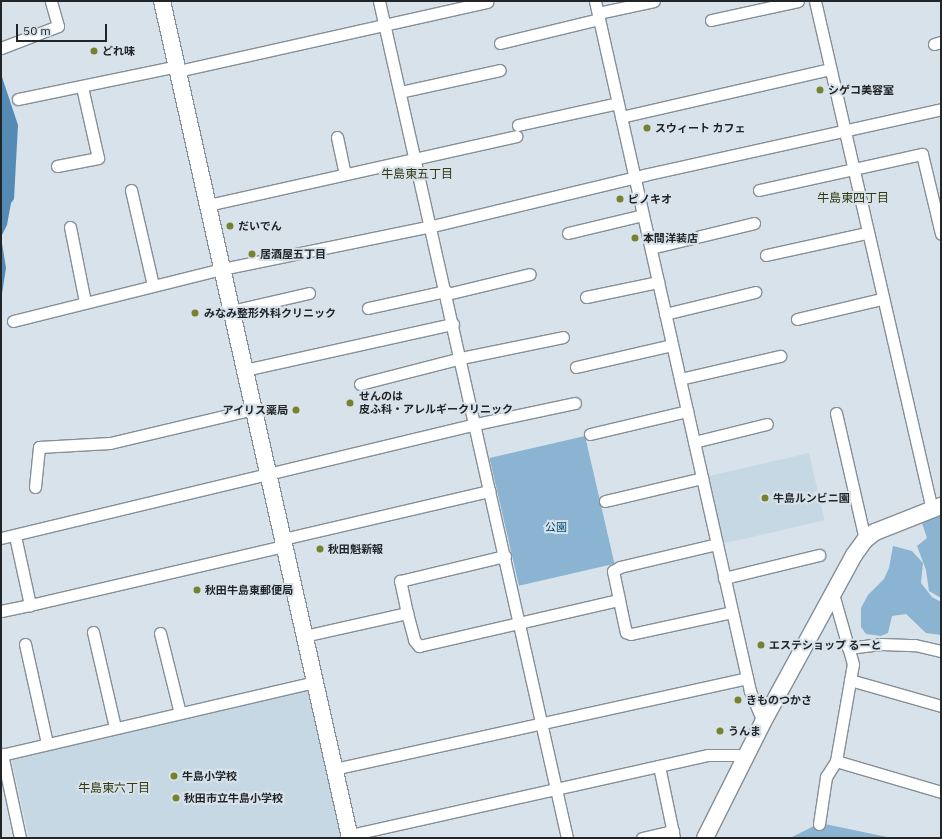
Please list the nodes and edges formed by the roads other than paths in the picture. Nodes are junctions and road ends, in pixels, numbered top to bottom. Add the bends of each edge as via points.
1 (51, 1) edge
2 (162, 1) edge
3 (379, 1) edge
4 (595, 1) edge
5 (654, 1) edge
6 (798, 1) edge
7 (815, 1) edge
8 (488, 2) dead end
9 (599, 16) junction
10 (711, 20) dead end
11 (385, 26) junction
12 (500, 43) dead end
13 (1, 48) edge
14 (178, 68) junction
15 (830, 69) junction
16 (500, 70) dead end
17 (82, 87) junction
18 (400, 92) junction
19 (18, 99) dead end
20 (618, 103) junction
21 (941, 109) edge
22 (621, 117) junction
23 (843, 131) junction
24 (337, 137) dead end
25 (416, 158) junction
26 (57, 166) dead end
27 (852, 169) junction
28 (345, 174) junction
29 (635, 179) junction
30 (131, 190) dead end
31 (759, 190) dead end
32 (208, 205) junction
33 (643, 215) junction
34 (754, 223) dead end
35 (432, 226) junction
36 (70, 227) dead end
37 (568, 233) dead end
38 (866, 233) junction
39 (941, 234) edge
40 (651, 248) junction
41 (766, 255) dead end
42 (222, 270) junction
43 (530, 274) dead end
44 (658, 282) junction
45 (153, 285) junction
46 (446, 292) junction
47 (755, 292) dead end
48 (309, 293) dead end
49 (586, 297) dead end
50 (882, 299) junction
51 (85, 302) junction
52 (368, 308) dead end
53 (231, 311) junction
54 (665, 314) junction
55 (797, 319) dead end
56 (13, 321) dead end
57 (454, 324) junction
58 (563, 337) dead end
59 (672, 345) junction
60 (780, 356) dead end
61 (461, 358) junction
62 (576, 367) dead end
63 (245, 370) junction
64 (680, 379) junction
65 (360, 384) dead end
66 (575, 402) dead end
67 (254, 409) junction
68 (687, 411) junction
69 (836, 413) dead end
70 (476, 424) junction
71 (767, 424) dead end
72 (590, 434) dead end
73 (694, 442) junction
74 (268, 473) junction
75 (702, 478) junction
76 (35, 487) dead end
77 (490, 491) junction
78 (605, 500) dead end
79 (936, 508) edge
80 (15, 536) junction
81 (1, 538) edge
82 (865, 540) junction
83 (284, 542) junction
84 (717, 544) junction
85 (819, 555) dead end
86 (505, 556) junction
87 (724, 578) junction
88 (834, 594) junction
89 (619, 600) junction
90 (30, 605) junction
91 (1, 611) edge
92 (732, 612) junction
93 (407, 613) junction
94 (519, 622) junction
95 (93, 632) dead end
96 (160, 633) dead end
97 (304, 636) junction
98 (25, 644) dead end
99 (848, 648) junction
100 (941, 651) edge
101 (747, 678) junction
102 (850, 680) junction
103 (314, 682) junction
104 (941, 706) edge
105 (180, 713) junction
106 (542, 722) junction
107 (763, 722) junction
108 (115, 727) junction
109 (47, 742) junction
110 (1, 755) edge
111 (746, 755) junction
112 (836, 760) junction
113 (660, 766) junction
114 (334, 769) junction
115 (556, 788) junction
116 (941, 792) edge
117 (819, 824) dead end
118 (673, 835) edge
119 (350, 837) edge
120 (20, 838) edge
121 (568, 838) edge
122 (642, 838) edge
123 (705, 838) edge

1 - 13 street via 58,26
2 - 14 street
3 - 11 street
4 - 9 street
5 - 9 street
6 - 10 street
7 - 15 street
8 - 11 street
9 - 12 street
9 - 20 street
11 - 14 street
11 - 18 street
14 - 17 street
14 - 32 street
15 - 22 street
15 - 23 street
16 - 18 street
17 - 19 street
17 - 26 street via 98,158
18 - 25 street
20 - 22 street
20 - 25 street
21 - 23 street
22 - 29 street
23 - 27 street
23 - 29 street
24 - 28 street
25 - 28 street
25 - 35 street
27 - 31 street
27 - 38 street
27 - 39 street via 922,154
28 - 32 street
29 - 33 street
29 - 35 street
30 - 45 street
32 - 42 street
33 - 37 street
33 - 40 street
34 - 40 street
35 - 42 street
35 - 46 street
36 - 51 street
38 - 41 street
38 - 50 street
40 - 44 street
42 - 45 street
42 - 53 street
43 - 46 street
44 - 49 street
44 - 54 street
45 - 51 street
46 - 52 street
46 - 57 street
47 - 54 street
48 - 53 street
50 - 55 street
50 - 79 street
51 - 56 street
53 - 63 street
54 - 59 street
57 - 61 street
57 - 63 street
58 - 61 street
59 - 62 street
59 - 64 street
60 - 64 street
61 - 65 street
61 - 70 street
63 - 67 street
64 - 68 street
66 - 70 street
67 - 74 street
67 - 76 street via 110,443 39,447
68 - 72 street
68 - 73 street
69 - 82 street
70 - 74 street
70 - 77 street
71 - 73 street
73 - 75 street
74 - 80 street
74 - 83 street
75 - 78 street
75 - 84 street
77 - 83 street
77 - 86 street
79 - 82 street via 875,532
80 - 81 street
80 - 90 street
82 - 88 street via 854,555
83 - 90 street
83 - 97 street
84 - 87 street
84 - 89 street via 620,567 613,571
85 - 87 street
86 - 93 street via 400,581
86 - 94 street
87 - 92 street
88 - 99 street
88 - 107 street
89 - 92 street via 626,632 631,634
89 - 94 street
90 - 91 street
92 - 101 street
93 - 94 street via 414,640 419,646
93 - 97 street
94 - 106 street
95 - 108 street
96 - 105 street
97 - 103 street
98 - 109 street
99 - 100 street via 881,644 915,645
99 - 102 street via 853,664
101 - 106 street
101 - 107 street
102 - 104 street
102 - 112 street
103 - 105 street
103 - 114 street
105 - 108 street
106 - 114 street
106 - 115 street
107 - 111 street
108 - 109 street
109 - 110 street
110 - 120 street
111 - 113 street via 708,755
111 - 123 street
112 - 116 street
112 - 117 street via 826,777
113 - 115 street
113 - 118 street
114 - 119 street
115 - 119 street
115 - 121 street
118 - 122 street

